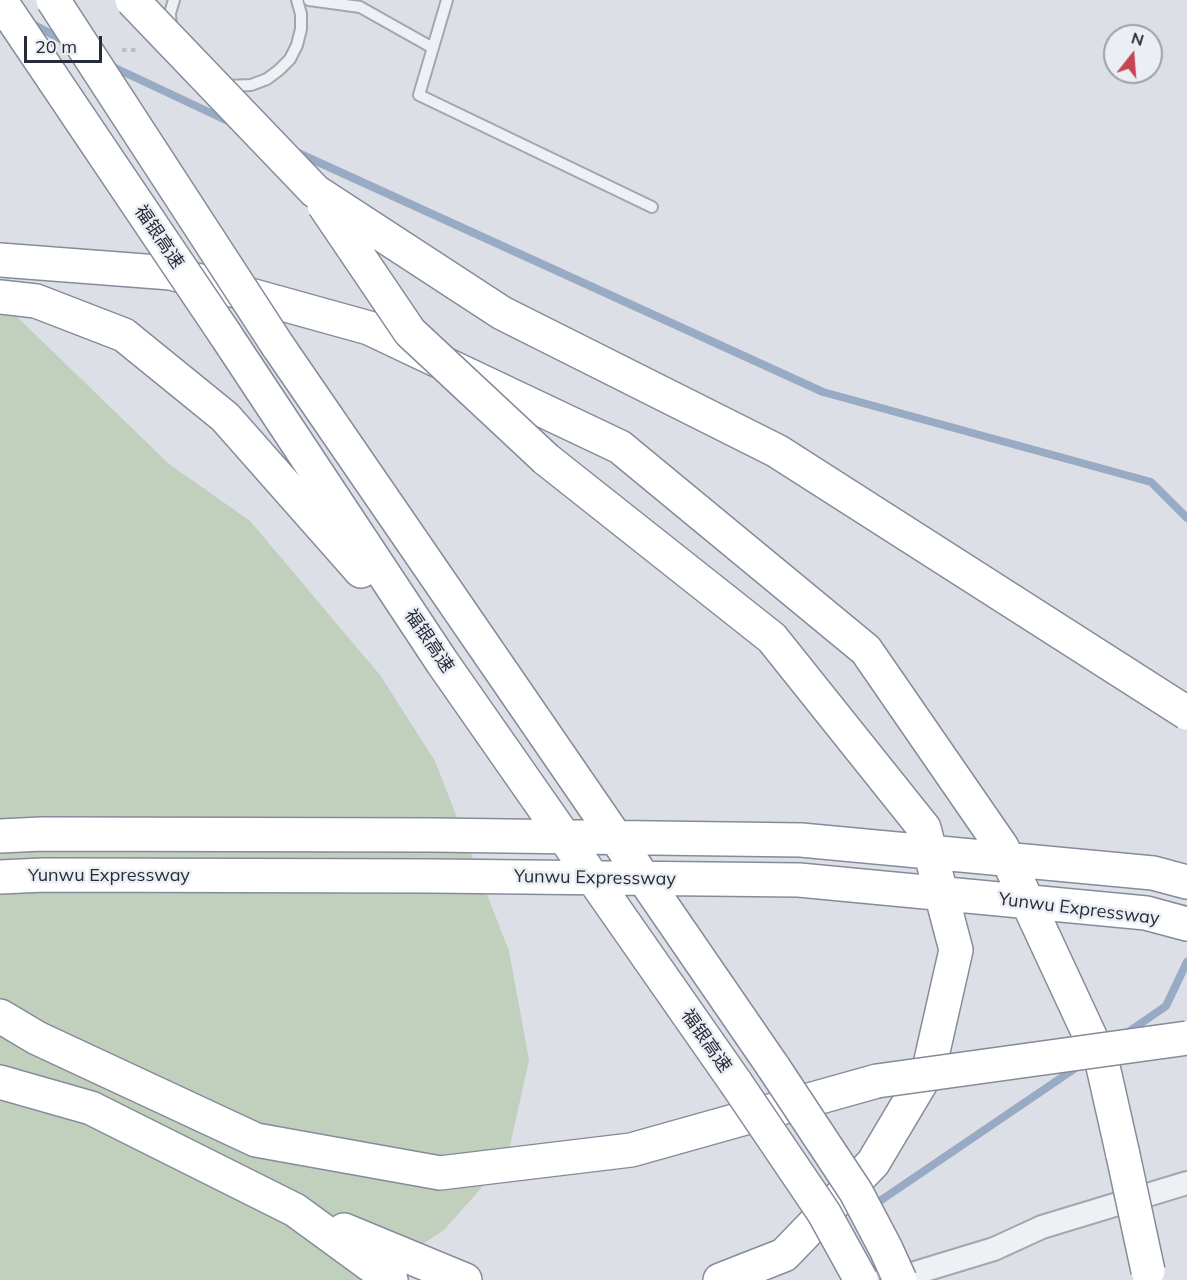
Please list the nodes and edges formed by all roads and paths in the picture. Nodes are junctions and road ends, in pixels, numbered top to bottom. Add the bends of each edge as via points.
1 (0, 0) edge
2 (53, 0) edge
3 (132, 0) edge
4 (174, 0) edge
5 (297, 0) edge
6 (309, 0) edge
7 (447, 0) edge
8 (433, 48) junction
9 (315, 191) junction
10 (652, 207) dead end
11 (0, 260) edge
12 (0, 297) edge
13 (442, 662) junction
14 (1187, 713) edge
15 (0, 823) edge
16 (42, 834) junction
17 (0, 836) edge
18 (0, 877) edge
19 (1187, 882) edge
20 (1187, 924) edge
21 (0, 1016) edge
22 (1187, 1038) edge
23 (0, 1082) edge
24 (1187, 1183) edge
25 (295, 1210) junction
26 (1148, 1275) edge
27 (391, 1280) edge
28 (465, 1280) edge
29 (720, 1280) edge
30 (861, 1280) edge
31 (892, 1280) edge
32 (900, 1280) edge

1 - 13 highway, 福银高速, bridge
2 - 32 highway, bridge via 278,346 774,1068 856,1192
3 - 9 highway, bridge
4 - 5 lane via 171,29 182,58 205,79 236,87 267,79 290,59 301,29
6 - 8 lane via 360,7
7 - 8 lane
8 - 10 lane via 419,95
9 - 14 highway, bridge via 502,313 777,451
9 - 29 highway, bridge via 410,332 546,459 772,638 924,828 956,950 929,1069 873,1164 784,1255
11 - 26 highway, bridge via 171,273 369,328 620,447 866,650 1002,848 1102,1062
12 - 13 highway via 36,301 124,335 225,417
13 - 30 highway, 福银高速, bridge via 736,1083 824,1213
15 - 16 highway
16 - 17 highway
16 - 19 highway via 801,840 1153,873
18 - 20 highway, Yunwu Expressway via 799,880 1146,913
21 - 22 highway, bridge via 37,1038 256,1140 440,1173 631,1150 877,1081
23 - 25 highway via 91,1108
24 - 31 street via 1042,1227 994,1249
25 - 27 highway
25 - 28 highway

